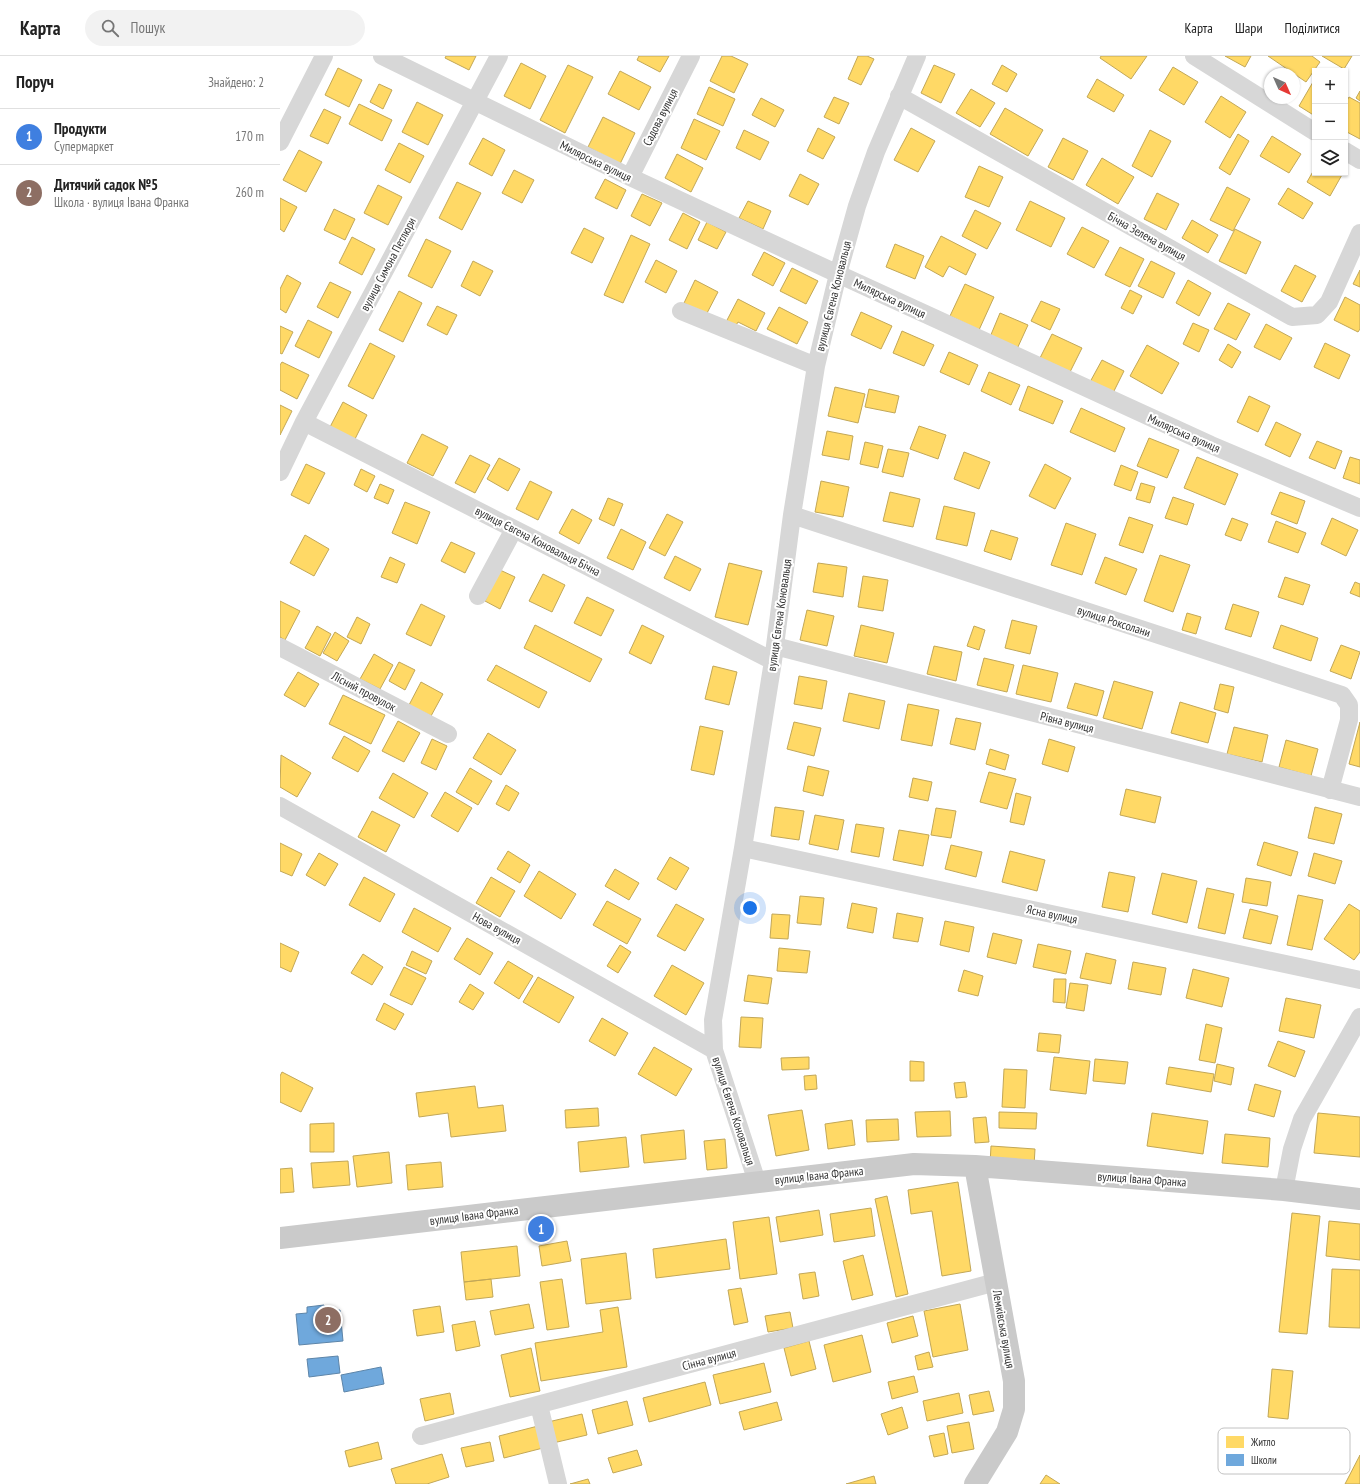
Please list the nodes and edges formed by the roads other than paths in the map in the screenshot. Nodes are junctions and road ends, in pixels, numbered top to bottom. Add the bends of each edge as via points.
1 (324, 56) edge
2 (382, 56) edge
3 (499, 56) edge
4 (691, 56) edge
5 (917, 56) edge
6 (1194, 56) edge
7 (899, 96) junction
8 (476, 101) junction
9 (1312, 130) edge
10 (280, 142) edge
11 (1348, 153) edge
12 (1360, 160) edge
13 (630, 177) junction
14 (1360, 233) edge
15 (838, 274) junction
16 (681, 311) dead end
17 (816, 366) junction
18 (304, 422) junction
19 (280, 472) edge
20 (1360, 508) edge
21 (792, 516) junction
22 (514, 529) junction
23 (478, 596) dead end
24 (280, 647) edge
25 (774, 653) junction
26 (448, 734) dead end
27 (1330, 790) junction
28 (1360, 797) edge
29 (280, 806) edge
30 (743, 848) junction
31 (1360, 980) edge
32 (1360, 1017) edge
33 (714, 1050) junction
34 (975, 1166) junction
35 (757, 1182) junction
36 (1284, 1190) junction
37 (1360, 1199) edge
38 (280, 1238) edge
39 (996, 1282) junction
40 (539, 1405) junction
41 (422, 1436) dead end
42 (558, 1484) edge
43 (975, 1484) edge

1 - 10 street
2 - 8 street, Милярська вулиця
3 - 8 street, вулиця Симона Петлюри
4 - 13 street, Садова вулиця
5 - 7 street, вулиця Євгена Коновальця
6 - 9 street
7 - 14 street, Бічна Зелена вулиця via 1292,317 1317,315 1329,302
7 - 15 street, вулиця Євгена Коновальця via 860,199
8 - 13 street, Милярська вулиця
8 - 18 street, вулиця Симона Петлюри
11 - 12 street
13 - 15 street, Милярська вулиця
15 - 17 street, вулиця Євгена Коновальця
15 - 20 street, Милярська вулиця via 1211,445
16 - 17 street
17 - 21 street, вулиця Євгена Коновальця
18 - 19 street, вулиця Симона Петлюри
18 - 22 street, вулиця Євгена Коновальця Бічна
21 - 25 street, вулиця Євгена Коновальця
21 - 27 street, вулиця Роксолани via 1342,696 1349,705 1349,720
22 - 23 street
22 - 25 street, вулиця Євгена Коновальця Бічна
24 - 26 street, Лісний провулок
25 - 27 street, Рівна вулиця
25 - 30 street, вулиця Євгена Коновальця
27 - 28 street, Рівна вулиця
29 - 33 street, Нова вулиця
30 - 31 street, Ясна вулиця
30 - 33 street, вулиця Євгена Коновальця via 713,1020
32 - 36 street via 1302,1119 1292,1149
33 - 35 street, вулиця Євгена Коновальця
34 - 35 main road, вулиця Івана Франка via 914,1164
34 - 36 main road, вулиця Івана Франка
34 - 39 main road, Лемківська вулиця
35 - 38 main road, вулиця Івана Франка
36 - 37 main road, вулиця Івана Франка
39 - 40 street, Сінна вулиця
39 - 43 main road, Лемківська вулиця via 1014,1381 1014,1409 1007,1432
40 - 41 street, Сінна вулиця
40 - 42 street

